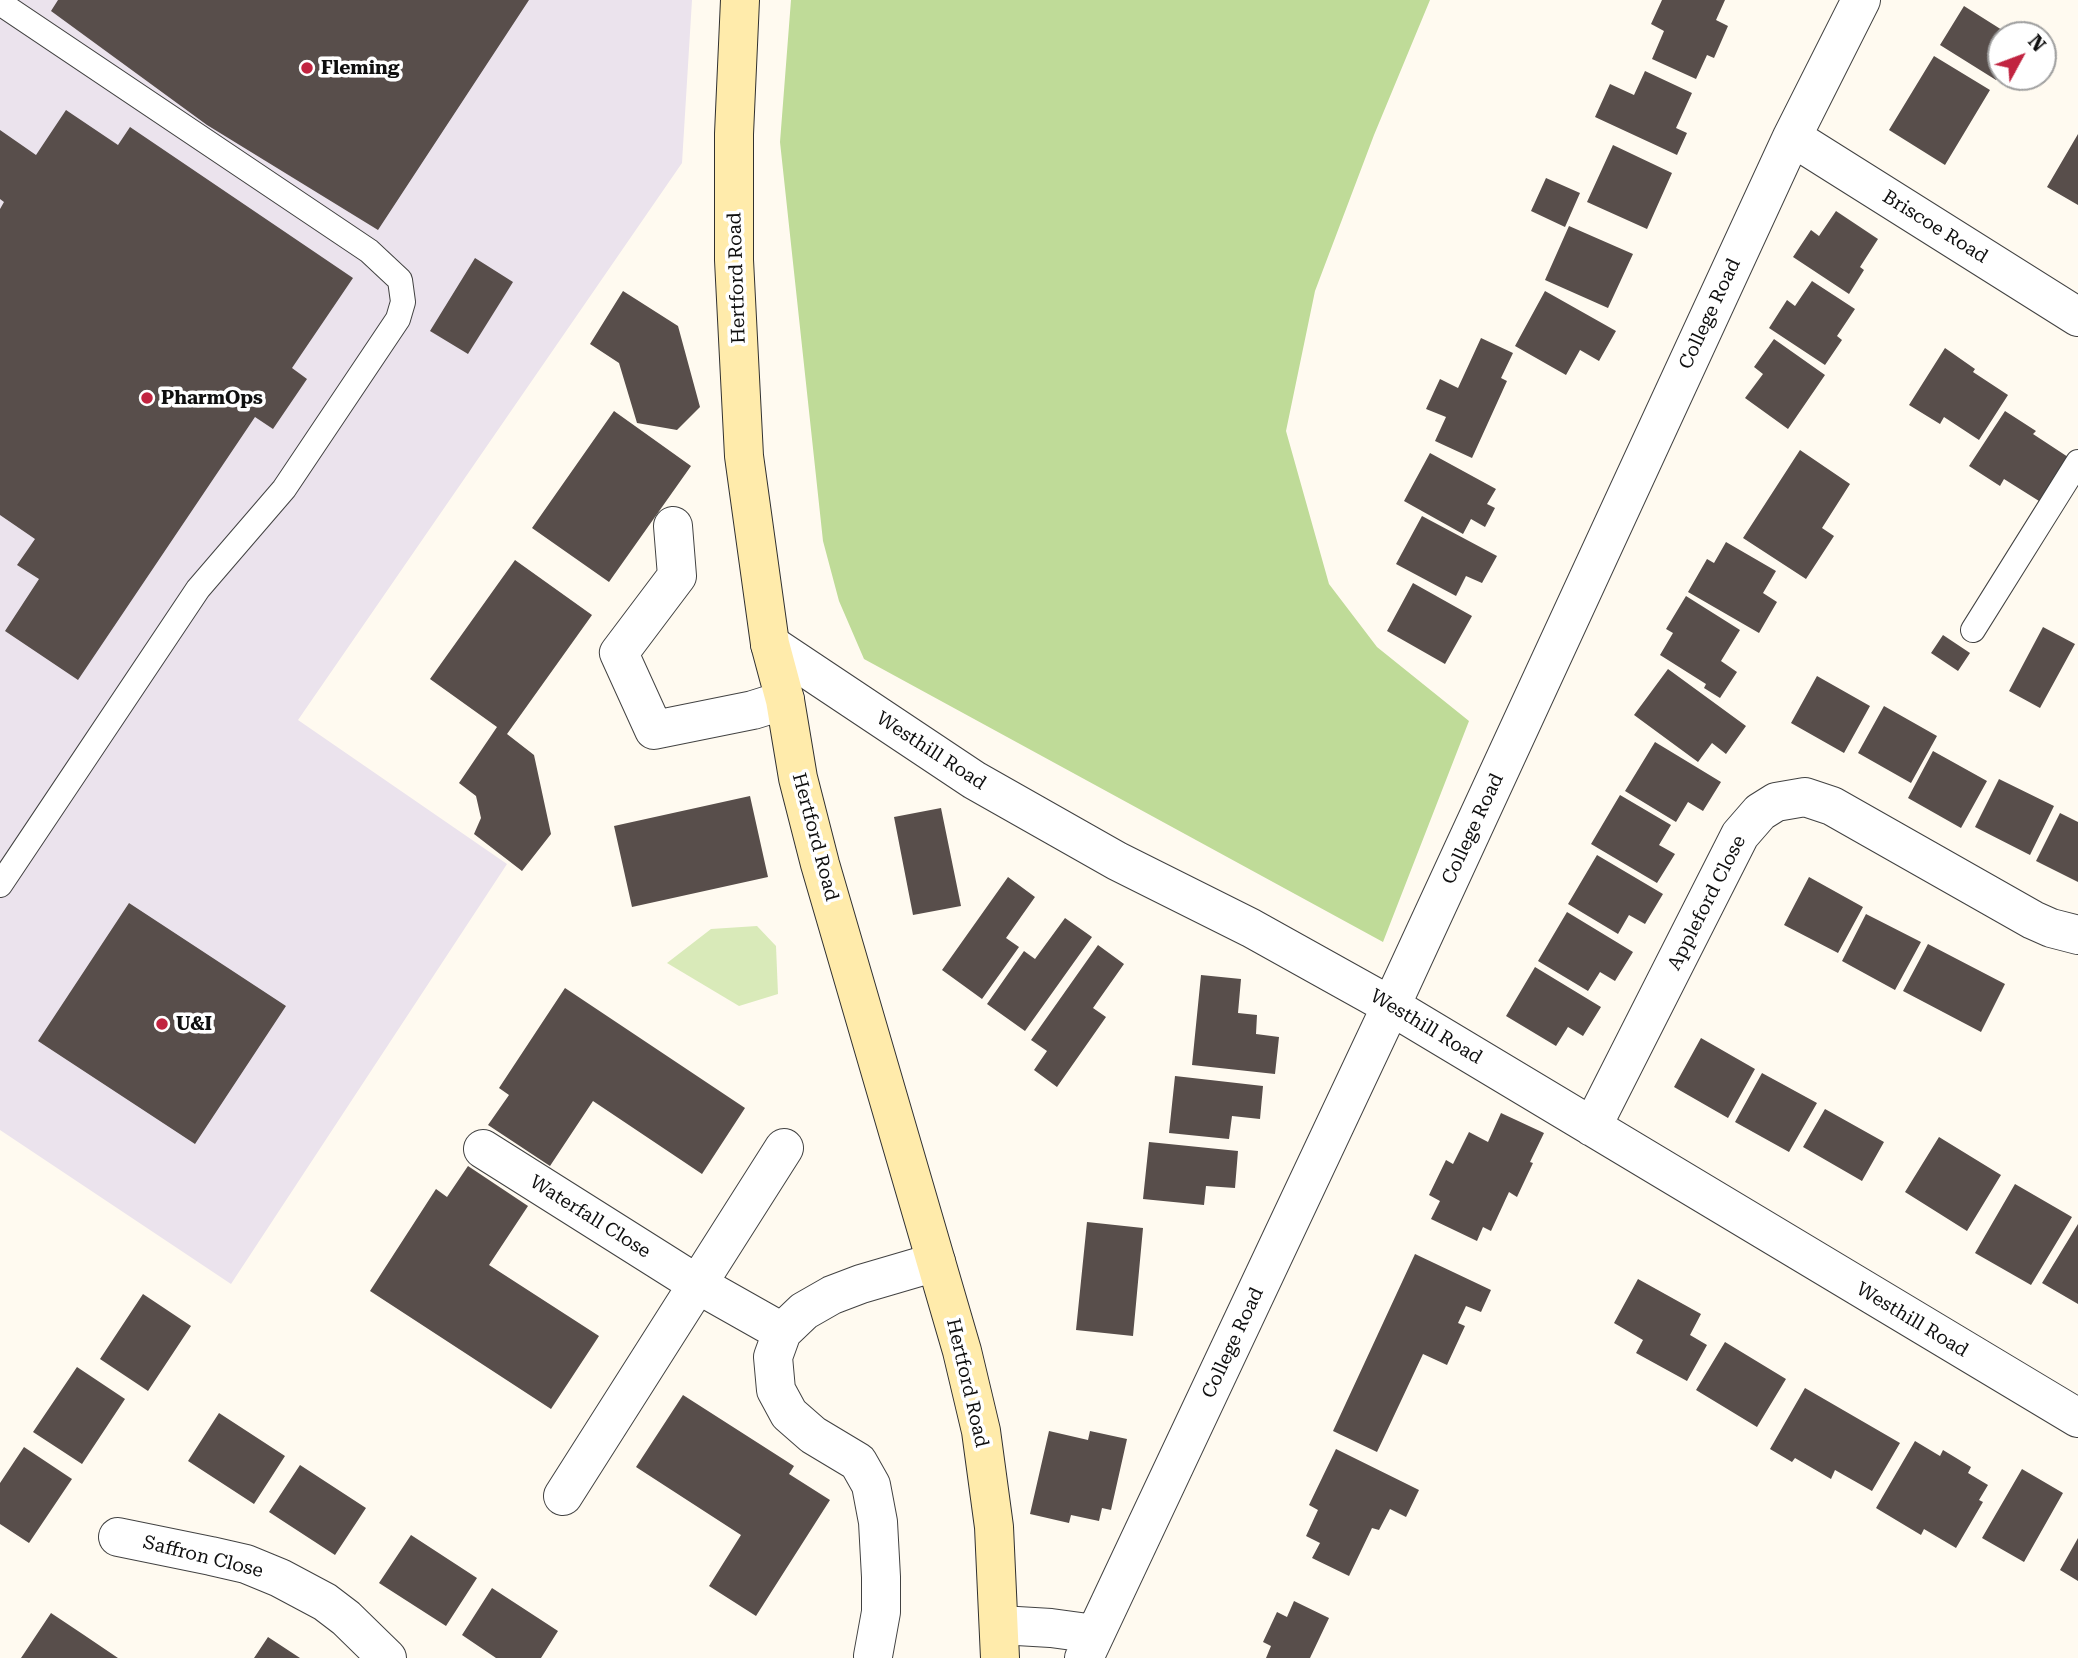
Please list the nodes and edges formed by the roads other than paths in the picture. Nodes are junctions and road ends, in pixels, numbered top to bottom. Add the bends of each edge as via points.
1 (740, 0) edge
2 (1861, 0) edge
3 (0, 4) edge
4 (1792, 136) junction
5 (2078, 317) edge
6 (2078, 462) edge
7 (673, 526) dead end
8 (1973, 630) dead end
9 (770, 644) junction
10 (785, 700) junction
11 (0, 885) edge
12 (2078, 935) edge
13 (1391, 1006) junction
14 (1592, 1127) junction
15 (784, 1148) dead end
16 (483, 1149) dead end
17 (936, 1262) junction
18 (697, 1284) junction
19 (782, 1332) junction
20 (2078, 1418) edge
21 (562, 1496) dead end
22 (118, 1537) dead end
23 (1000, 1642) edge
24 (1090, 1646) edge
25 (873, 1656) edge
26 (387, 1658) edge

1 - 9 main road, Hertford Road via 734,260 744,456
2 - 4 street, College Road
3 - 11 lane via 369,251 400,280 403,302 398,319 284,489 198,589
4 - 5 street, Briscoe Road
4 - 13 street, College Road
6 - 8 lane
7 - 10 street via 677,576 619,653 654,730
9 - 10 main road, Hertford Road
9 - 13 street, Westhill Road via 923,747 1056,828
10 - 17 main road, Hertford Road via 798,778 820,864
12 - 14 street, Appleford Close via 2033,920 1825,803 1805,797 1776,802 1740,835
13 - 14 street, Westhill Road
13 - 24 street, College Road
14 - 20 street, Westhill Road
15 - 18 street
16 - 18 street, Waterfall Close
17 - 19 street via 832,1295 804,1311
17 - 23 main road, Hertford Road via 981,1431 995,1527
18 - 19 street, Waterfall Close
18 - 21 street
19 - 25 street via 773,1357 776,1390 789,1414 813,1435 858,1462 870,1485 878,1522 881,1577 881,1612
22 - 26 street, Saffron Close via 246,1564 280,1578 325,1602
23 - 24 street via 1051,1628

